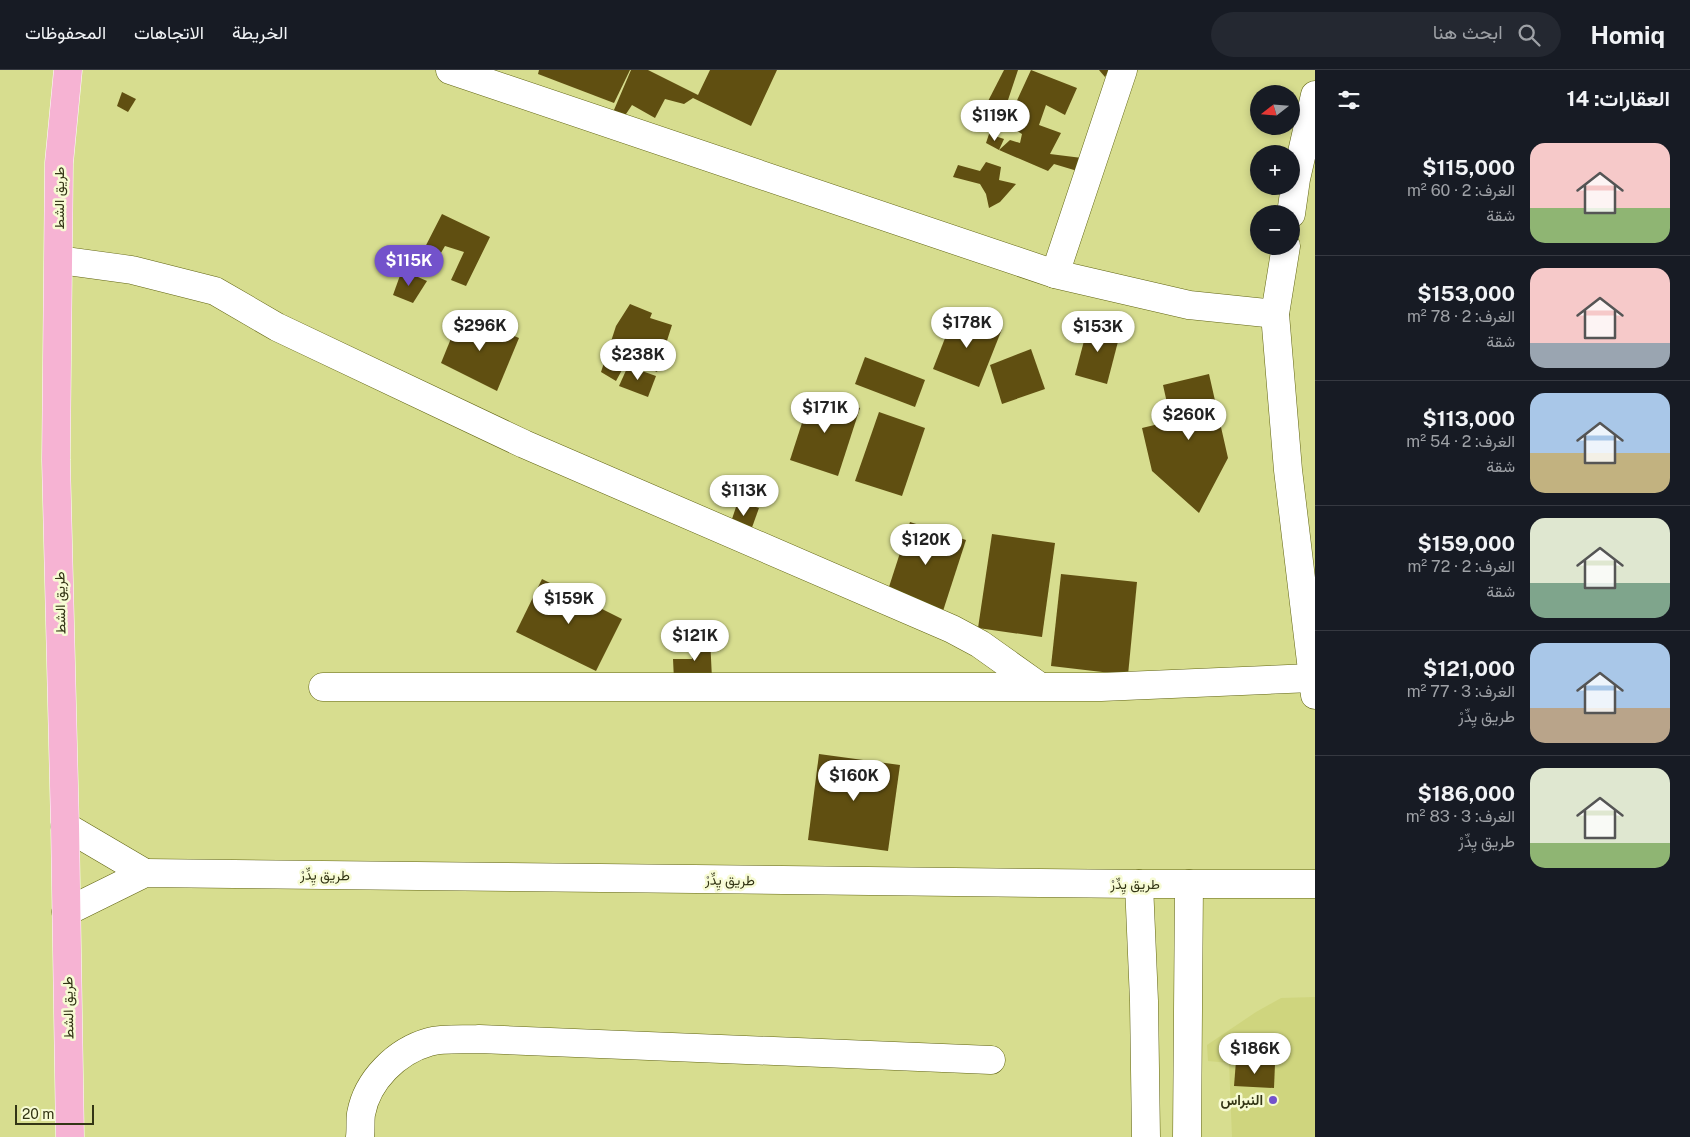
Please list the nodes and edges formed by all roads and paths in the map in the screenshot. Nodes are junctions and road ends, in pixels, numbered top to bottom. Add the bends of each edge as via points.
1 (68, 70) edge
2 (450, 70) edge
3 (1123, 70) edge
4 (1315, 95) edge
5 (1292, 205) edge
6 (1285, 255) edge
7 (59, 260) junction
8 (1055, 274) junction
9 (1275, 314) junction
10 (1039, 686) junction
11 (323, 687) dead end
12 (1314, 687) edge
13 (65, 826) junction
14 (145, 873) junction
15 (1139, 884) junction
16 (1189, 884) junction
17 (1315, 884) edge
18 (66, 912) junction
19 (991, 1060) dead end
20 (70, 1137) edge
21 (360, 1137) edge
22 (1146, 1137) edge
23 (1187, 1137) edge

1 - 7 main road, طريق الشط via 59,163
2 - 8 street
3 - 8 street
4 - 5 street
6 - 9 street
7 - 10 street via 132,270 215,291 277,327 524,444 952,629 980,644
7 - 13 main road, طريق الشط via 56,460
8 - 9 street via 1189,305
9 - 12 street via 1288,470
10 - 11 street
10 - 12 street
13 - 14 street, طريق يِدِّرْ
13 - 18 main road, طريق الشط
14 - 15 street, طريق يِدِّرْ
14 - 18 street, طريق يِدِّرْ
15 - 16 street, طريق يِدِّرْ
15 - 22 street
16 - 17 street, طريق يِدِّرْ
16 - 23 street
18 - 20 main road, طريق الشط
19 - 21 street via 479,1039 430,1042 404,1053 385,1067 361,1113

